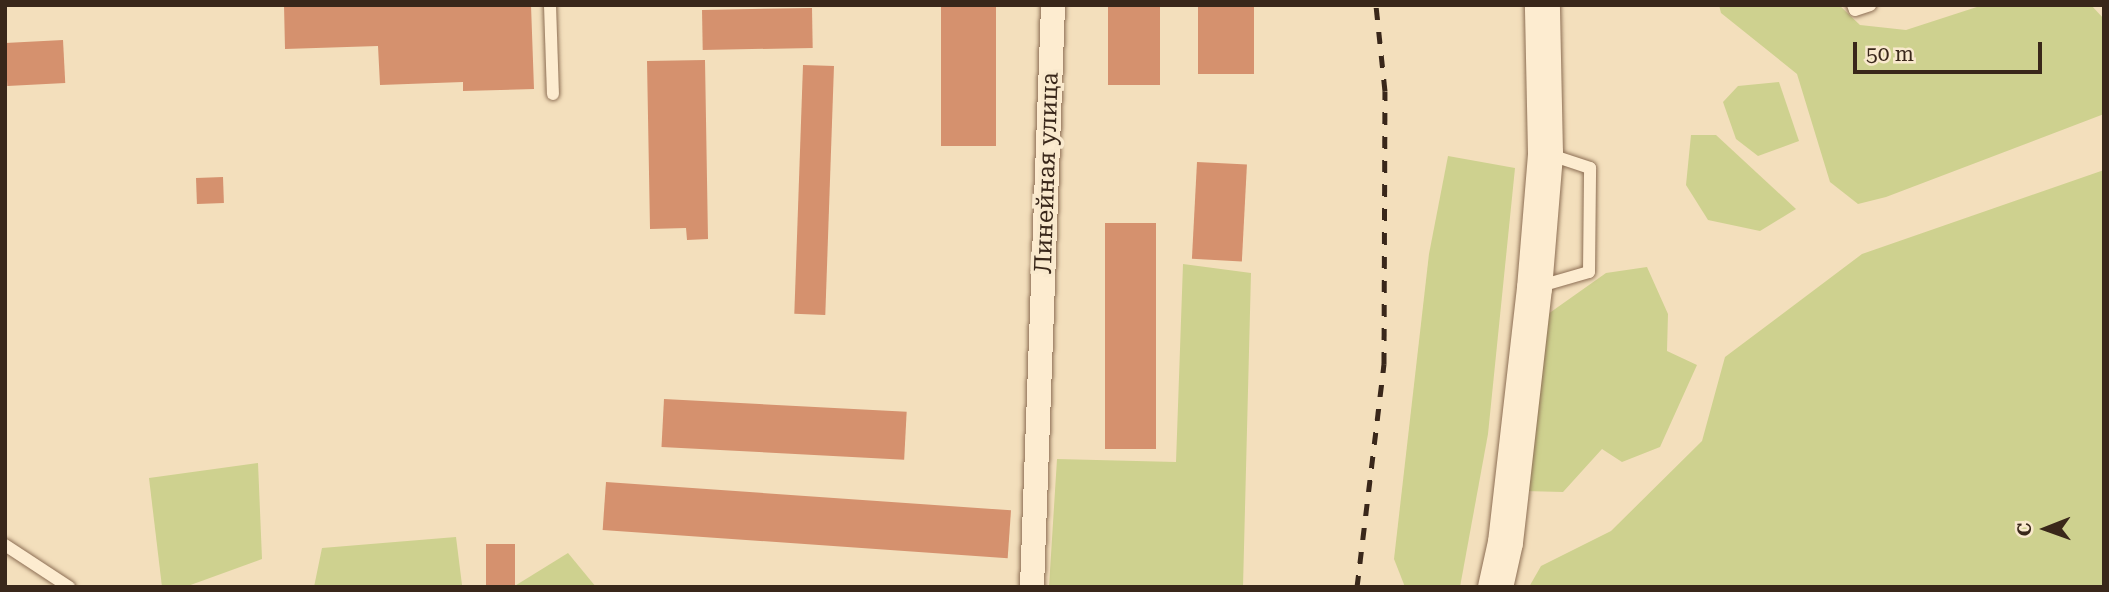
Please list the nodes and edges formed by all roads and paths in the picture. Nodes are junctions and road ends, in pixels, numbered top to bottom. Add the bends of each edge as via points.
1 (550, 5) edge
2 (1053, 5) edge
3 (1542, 5) edge
4 (1853, 5) edge
5 (1870, 5) edge
6 (553, 94) dead end
7 (1545, 153) junction
8 (1534, 288) junction
9 (5, 545) edge
10 (69, 587) edge
11 (1032, 587) edge
12 (1495, 587) edge

1 - 6 lane
2 - 11 street, Линейная улица
3 - 7 main road
4 - 5 lane via 1854,10
7 - 8 main road
7 - 8 lane via 1590,168 1589,272
8 - 12 main road via 1505,542
9 - 10 lane

